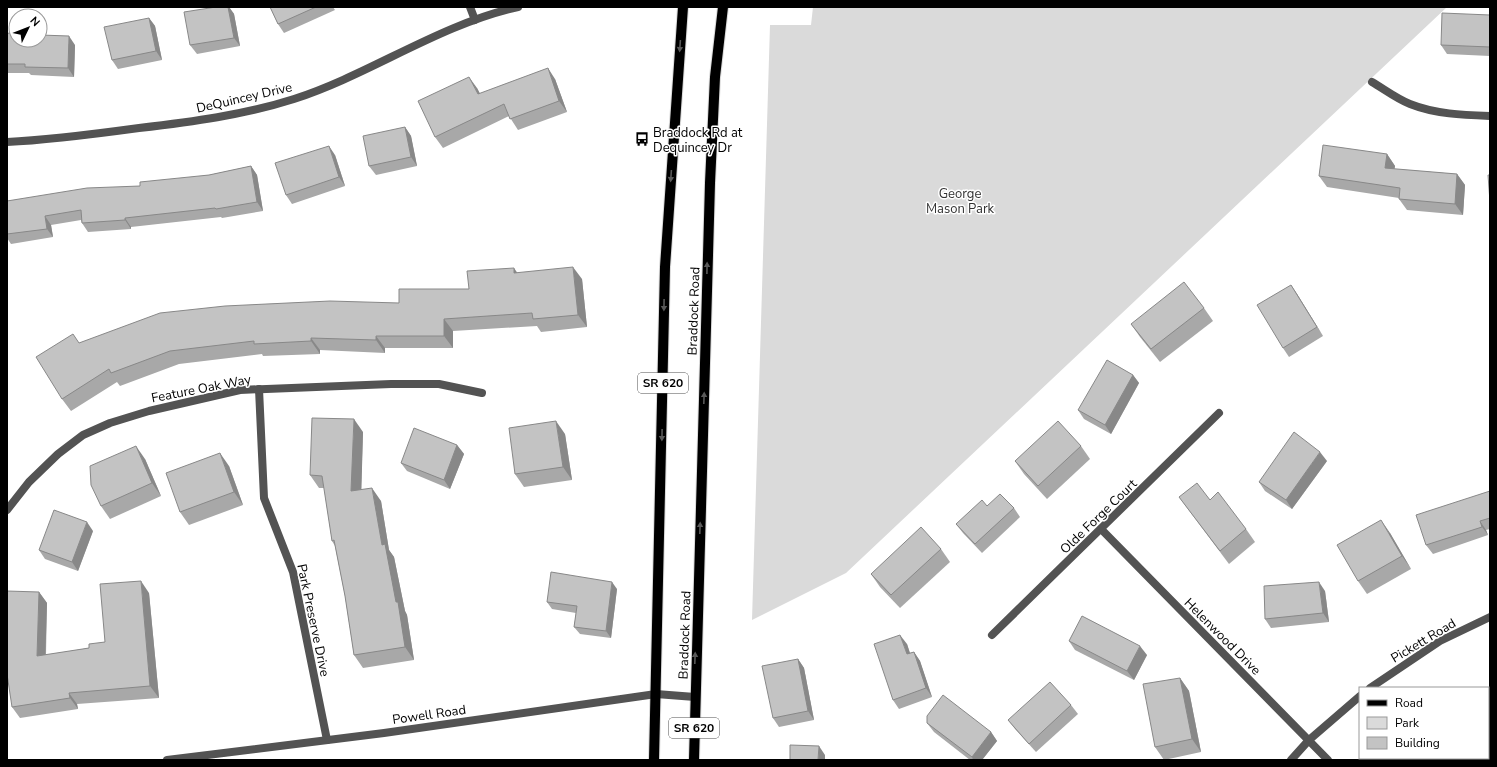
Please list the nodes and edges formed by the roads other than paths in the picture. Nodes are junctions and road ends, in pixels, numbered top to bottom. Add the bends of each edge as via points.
1 (470, 7) edge
2 (518, 7) edge
3 (683, 7) edge
4 (723, 7) edge
5 (475, 20) junction
6 (1372, 82) dead end
7 (1490, 116) edge
8 (7, 142) edge
9 (259, 389) junction
10 (482, 393) dead end
11 (1219, 413) dead end
12 (7, 510) edge
13 (1101, 529) junction
14 (1490, 616) edge
15 (992, 635) dead end
16 (1371, 687) edge
17 (656, 694) junction
18 (695, 697) junction
19 (1359, 697) edge
20 (326, 740) junction
21 (1309, 740) junction
22 (167, 760) edge
23 (654, 760) edge
24 (694, 760) edge
25 (1291, 760) edge
26 (1328, 760) edge

1 - 5 street
2 - 5 street, DeQuincey Drive
3 -> 17 main road, Braddock Road / SR 620 via 665,267
18 -> 4 main road, Braddock Road / SR 620 via 710,176 715,77
5 - 8 street, DeQuincey Drive via 325,88 258,109 184,123 48,140
6 - 7 street via 1408,104 1425,109
9 - 10 street, Feature Oak Way via 439,384
9 - 12 street, Feature Oak Way via 240,390 110,422 83,435 58,454 29,482
9 - 20 street, Park Preserve Drive via 264,498 294,572
11 - 13 street, Olde Forge Court
13 - 15 street, Olde Forge Court
13 - 21 street, Helenwood Drive
14 - 16 street, Pickett Road via 1440,641
17 - 18 street, Powell Road
17 - 20 street, Powell Road
17 - 23 main road, Braddock Road / SR 620
18 - 24 main road, Braddock Road / SR 620
19 - 21 street
20 - 22 street, Powell Road
21 - 25 street
21 - 26 street, Helenwood Drive

